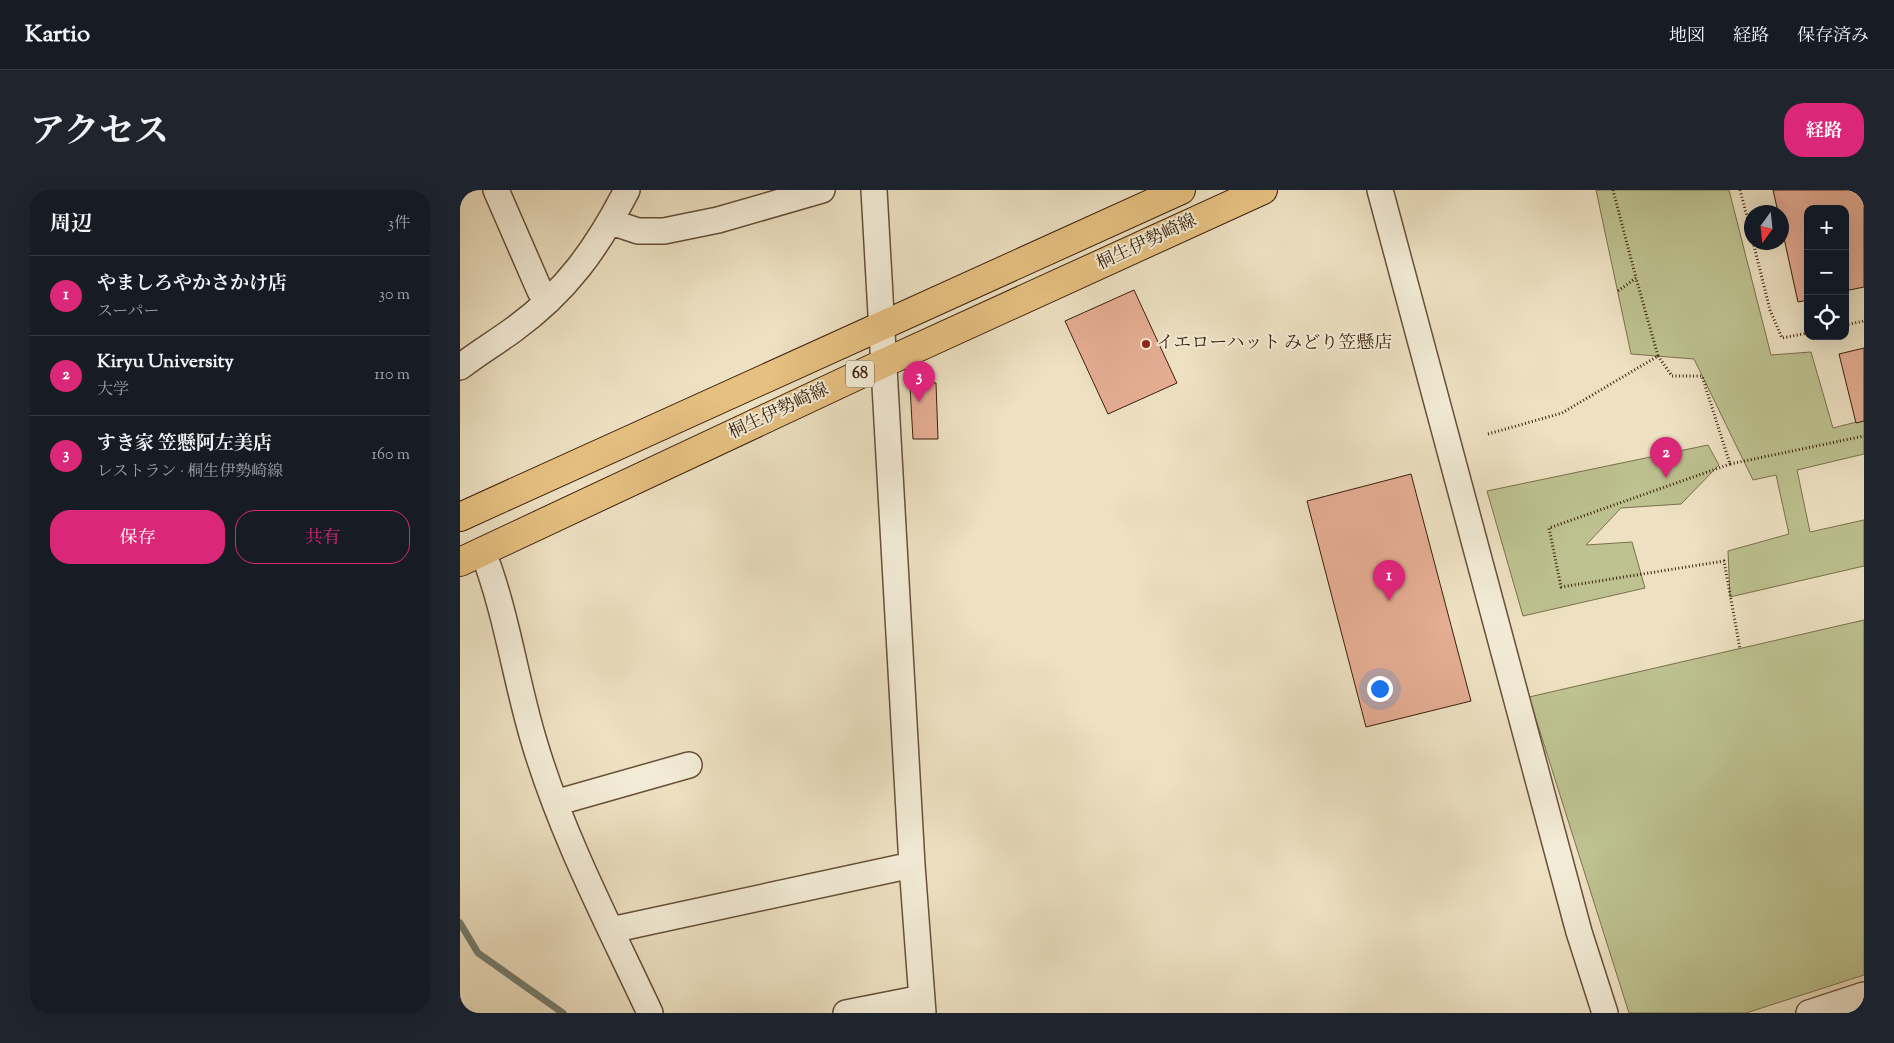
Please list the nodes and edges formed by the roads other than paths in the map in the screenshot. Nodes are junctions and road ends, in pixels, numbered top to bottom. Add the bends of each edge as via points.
1 (496, 190) edge
2 (627, 190) edge
3 (822, 190) edge
4 (874, 190) edge
5 (1181, 190) edge
6 (1263, 190) edge
7 (1380, 190) edge
8 (611, 222) junction
9 (548, 301) junction
10 (882, 324) junction
11 (884, 363) junction
12 (460, 367) edge
13 (460, 517) edge
14 (472, 557) edge
15 (688, 765) dead end
16 (555, 803) junction
17 (912, 865) junction
18 (611, 930) junction
19 (1864, 995) edge
20 (922, 1006) edge
21 (650, 1013) edge
22 (846, 1013) edge
23 (1605, 1013) edge
24 (1809, 1013) edge

1 - 9 street via 540,291
2 - 8 street
3 - 8 street via 718,220 664,231 638,231
4 - 10 street
5 - 10 main road, 桐生伊勢崎線 / 68
6 - 11 main road, 桐生伊勢崎線 / 68
7 - 23 street via 1577,922
8 - 9 street via 578,272
9 - 12 street
10 - 11 street
10 - 13 main road, 桐生伊勢崎線 / 68
11 - 14 main road, 桐生伊勢崎線 / 68
11 - 17 street
14 - 16 street
15 - 16 street
16 - 18 street
17 - 18 street
17 - 20 street
18 - 21 street
19 - 24 street
20 - 22 street

